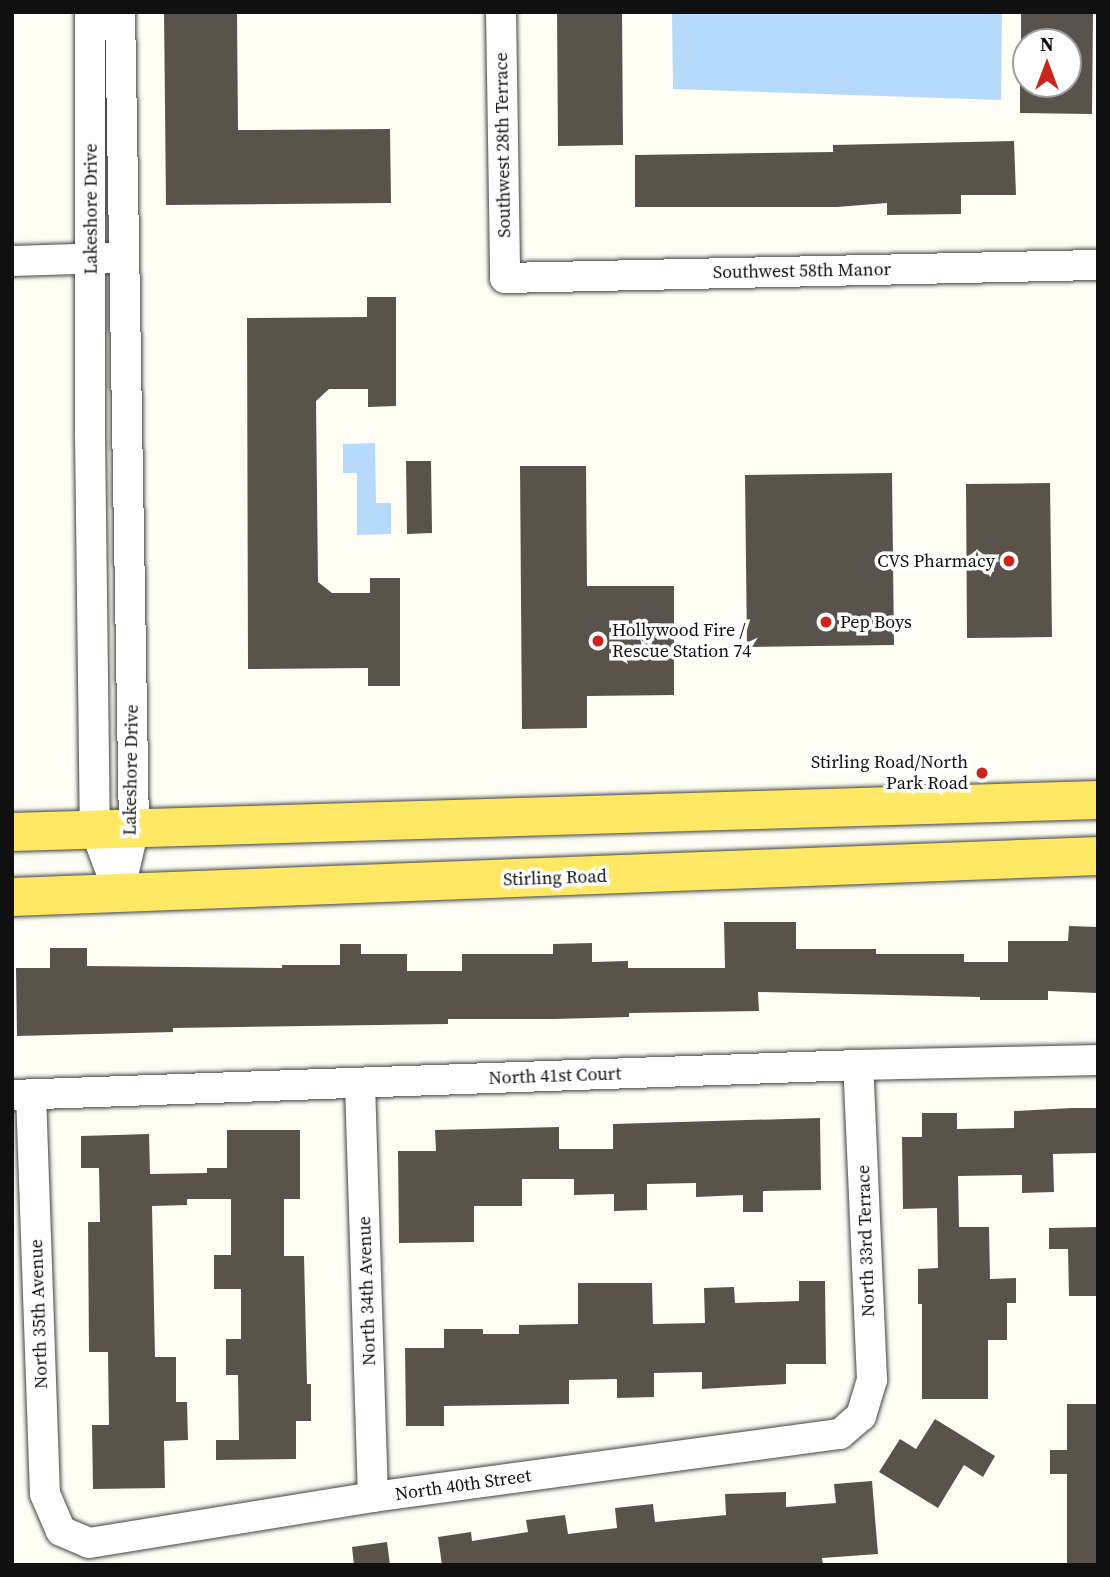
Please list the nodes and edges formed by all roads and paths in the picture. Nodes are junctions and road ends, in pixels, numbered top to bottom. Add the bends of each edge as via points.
1 (90, 12) edge
2 (120, 12) edge
3 (501, 12) edge
4 (90, 258) junction
5 (123, 258) junction
6 (12, 261) edge
7 (1098, 265) edge
8 (505, 278) joint
9 (127, 404) junction
10 (90, 405) junction
11 (1098, 800) edge
12 (134, 828) junction
13 (95, 829) junction
14 (12, 832) edge
15 (1098, 856) edge
16 (118, 893) junction
17 (12, 897) edge
18 (1098, 1060) edge
19 (858, 1065) junction
20 (360, 1084) junction
21 (21, 1094) edge
22 (861, 1416) joint
23 (373, 1497) junction
24 (61, 1531) joint

1 - 4 street, Lakeshore Drive
2 - 5 street, Lakeshore Drive
3 - 8 street, Southwest 28th Terrace
4 - 5 street
4 - 6 street
4 - 10 street, Lakeshore Drive
5 - 9 street, Lakeshore Drive
7 - 8 street, Southwest 58th Manor
9 - 10 street
9 - 12 street, Lakeshore Drive
10 - 13 street, Lakeshore Drive
11 - 12 main road
12 - 13 main road
12 - 16 street, Lakeshore Drive
13 - 14 main road
13 - 16 street, Lakeshore Drive
15 - 16 main road, Stirling Road
16 - 17 main road, Stirling Road
18 - 19 street, North 41st Court
19 - 20 street, North 41st Court
19 - 22 street, North 33rd Terrace via 872,1380
20 - 21 street, North 41st Court
20 - 23 street, North 34th Avenue
21 - 24 street, North 35th Avenue via 45,1494
22 - 23 street, North 40th Street via 840,1434
23 - 24 street, North 40th Street via 89,1543

